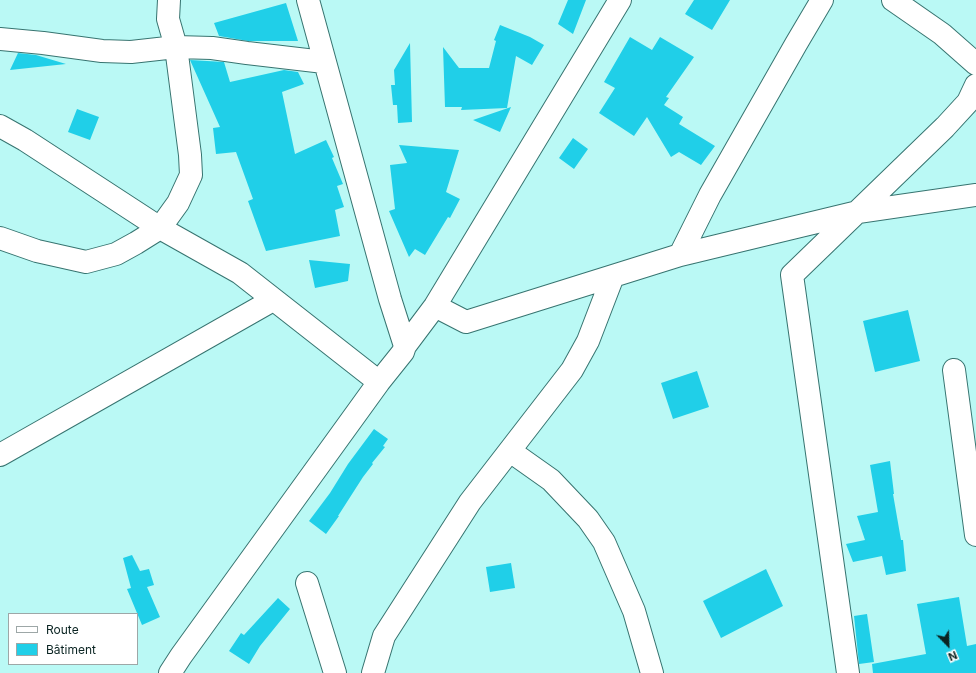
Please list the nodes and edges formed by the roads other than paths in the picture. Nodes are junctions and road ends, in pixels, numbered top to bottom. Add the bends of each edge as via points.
1 (169, 0) edge
2 (308, 0) edge
3 (620, 0) edge
4 (822, 0) edge
5 (893, 0) edge
6 (0, 39) edge
7 (176, 47) junction
8 (324, 62) junction
9 (976, 64) edge
10 (976, 85) edge
11 (0, 126) edge
12 (976, 195) edge
13 (858, 212) junction
14 (160, 228) junction
15 (0, 238) edge
16 (680, 255) junction
17 (613, 276) junction
18 (273, 300) junction
19 (435, 306) junction
20 (405, 346) junction
21 (954, 370) dead end
22 (379, 382) junction
23 (510, 452) junction
24 (0, 455) edge
25 (976, 535) edge
26 (307, 583) dead end
27 (170, 673) edge
28 (335, 673) edge
29 (373, 673) edge
30 (652, 673) edge
31 (848, 673) edge

1 - 7 street via 168,19
2 - 8 street
3 - 19 street
4 - 16 street via 710,195
5 - 9 street via 942,34
6 - 7 street via 102,51 131,52
7 - 8 street via 212,48
7 - 14 street via 191,176 178,203
8 - 20 street
10 - 13 street via 968,102 945,127
11 - 14 street
12 - 13 street
13 - 16 street
13 - 31 street via 792,275
14 - 15 street via 116,254 86,262 37,251
14 - 18 street via 240,273
16 - 17 street
17 - 19 street via 466,322
17 - 23 street via 588,341 572,370
18 - 22 street
18 - 24 street
19 - 20 street
20 - 22 street
21 - 25 street
22 - 27 street
23 - 29 street via 470,502 384,636
23 - 30 street via 551,480 588,520 604,542 634,611
26 - 28 street

